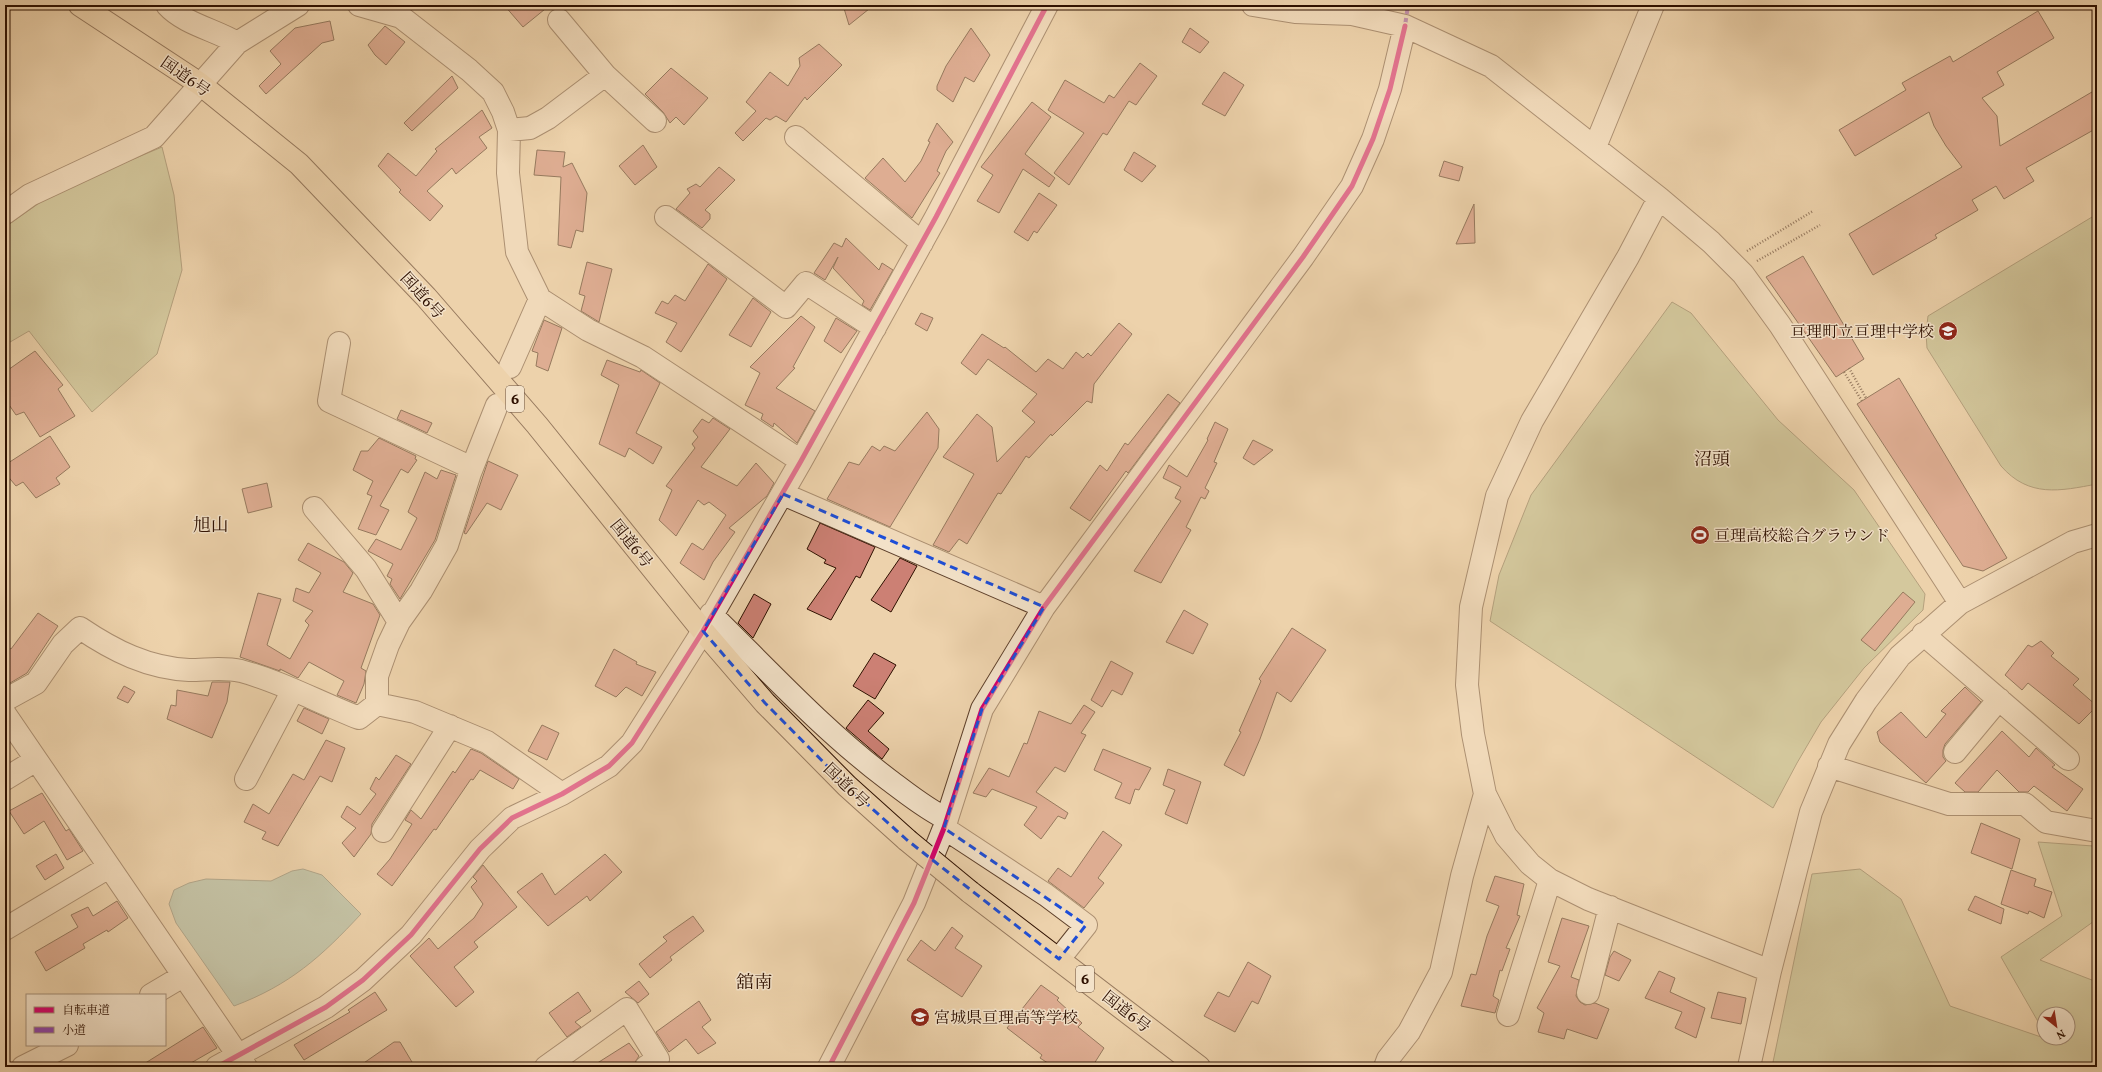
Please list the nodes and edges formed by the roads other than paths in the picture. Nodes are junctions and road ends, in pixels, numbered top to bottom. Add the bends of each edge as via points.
1 (80, 5) edge
2 (167, 5) edge
3 (298, 5) edge
4 (358, 5) edge
5 (1047, 5) edge
6 (1253, 5) edge
7 (1653, 5) edge
8 (559, 20) dead end
9 (1405, 26) junction
10 (237, 43) junction
11 (605, 75) junction
12 (200, 84) junction
13 (655, 121) dead end
14 (509, 130) junction
15 (796, 137) dead end
16 (1595, 146) junction
17 (1659, 198) junction
18 (5, 212) edge
19 (666, 217) dead end
20 (922, 242) junction
21 (540, 299) junction
22 (875, 328) junction
23 (339, 344) dead end
24 (510, 367) dead end
25 (497, 405) dead end
26 (802, 461) junction
27 (472, 468) junction
28 (783, 494) junction
29 (314, 508) dead end
30 (2097, 535) edge
31 (1960, 603) junction
32 (1044, 607) junction
33 (399, 622) junction
34 (707, 622) junction
35 (1923, 634) junction
36 (292, 690) junction
37 (1999, 699) junction
38 (5, 700) edge
39 (377, 704) junction
40 (5, 714) edge
41 (450, 726) junction
42 (1955, 752) dead end
43 (2068, 759) dead end
44 (36, 760) junction
45 (1830, 766) junction
46 (5, 779) edge
47 (246, 779) dead end
48 (562, 794) junction
49 (1485, 794) junction
50 (946, 823) junction
51 (383, 831) dead end
52 (2097, 831) edge
53 (109, 867) junction
54 (1550, 880) junction
55 (1610, 907) junction
56 (5, 929) edge
57 (1059, 959) junction
58 (1770, 971) junction
59 (183, 976) junction
60 (153, 994) edge
61 (1588, 994) dead end
62 (1508, 1015) dead end
63 (65, 1046) edge
64 (242, 1061) edge
65 (23, 1067) edge
66 (217, 1067) edge
67 (546, 1067) edge
68 (646, 1067) edge
69 (829, 1067) edge
70 (1199, 1067) edge
71 (1386, 1067) edge
72 (1749, 1067) edge

1 - 12 highway, 国道6号 / 6
2 - 10 street via 191,22 220,33
3 - 10 street
4 - 14 street via 401,17 469,70 493,92
5 - 20 street
6 - 9 street via 1295,12 1352,14
7 - 16 street
8 - 11 street
9 - 16 street via 1491,66
9 - 32 street via 1390,89 1373,139 1352,186 1303,257
10 - 12 street
11 - 13 street
11 - 14 street via 548,118 530,128
12 - 18 street via 154,137 30,195
12 - 34 highway, 国道6号 / 6 via 299,164 426,297
14 - 21 street via 508,172 517,252
15 - 20 street
16 - 17 street
17 - 31 street via 1711,242 1743,274 1780,325
17 - 49 street via 1628,257 1532,421 1497,496 1471,607 1467,685 1473,734
19 - 22 street via 786,307 806,283
20 - 22 street
21 - 24 street
21 - 26 street via 588,330 643,357
22 - 26 street
23 - 27 street via 329,401
25 - 27 street
26 - 28 street
27 - 33 street via 447,545 421,592
28 - 32 street
28 - 34 street
29 - 33 street via 366,569
30 - 31 street via 2073,542
31 - 35 street
32 - 50 street via 982,709
33 - 39 street via 377,676
34 - 48 street via 632,743 609,766
34 - 50 street via 827,730
34 - 57 highway, 国道6号 / 6, bridge via 765,703 847,786 970,892
35 - 37 street
35 - 45 street via 1900,656 1866,701 1839,744
36 - 38 street via 240,671 163,667 135,659 108,648 80,628 63,644 36,683
36 - 39 street via 360,718
36 - 47 street
37 - 42 street
37 - 43 street
39 - 41 street via 415,712
40 - 44 street
41 - 48 street via 487,742
41 - 51 street
44 - 46 street
44 - 53 street
45 - 52 street via 1949,804 2025,804 2046,822
45 - 58 street via 1810,812
48 - 64 street via 512,818 480,849 411,935 363,980
49 - 54 street via 1506,836 1530,864
49 - 71 street via 1462,876 1441,972 1409,1032 1388,1059
50 - 57 street via 1086,925
50 - 69 street via 914,903
53 - 56 street
53 - 59 street
54 - 55 street
54 - 62 street
55 - 58 street
55 - 61 street
57 - 70 highway, 国道6号 / 6
58 - 72 street
59 - 60 street
59 - 64 street
63 - 65 street
64 - 66 street
67 - 68 street via 628,1009 658,1059

